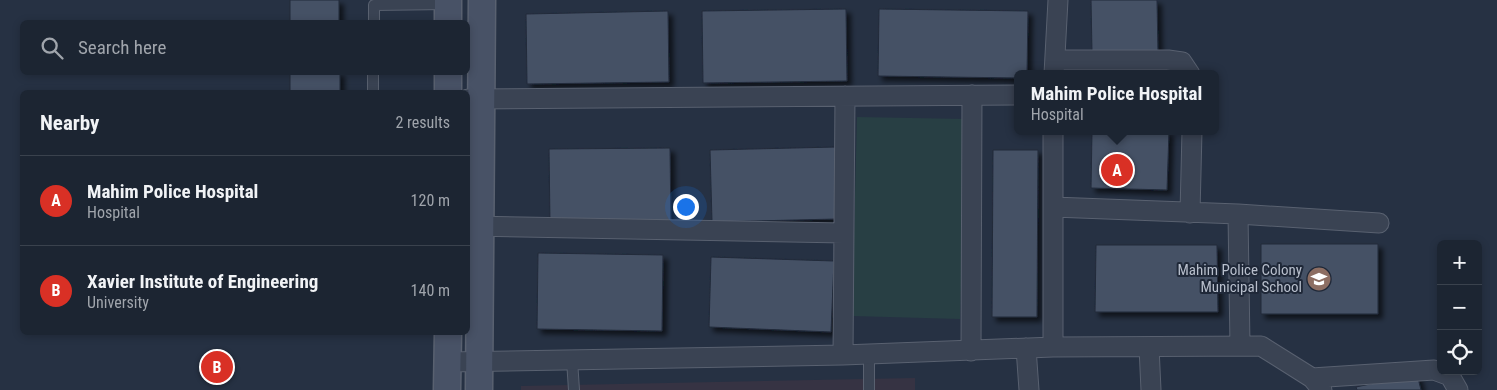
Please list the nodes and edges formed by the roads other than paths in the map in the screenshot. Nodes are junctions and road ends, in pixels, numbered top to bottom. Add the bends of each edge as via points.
1 (482, 0) edge
2 (1058, 0) edge
3 (374, 3) edge
4 (448, 9) edge
5 (374, 20) edge
6 (1055, 67) edge
7 (1187, 70) edge
8 (373, 75) edge
9 (448, 75) edge
10 (372, 90) edge
11 (448, 90) edge
12 (1014, 95) edge
13 (845, 96) junction
14 (972, 96) junction
15 (474, 99) edge
16 (1053, 135) edge
17 (1192, 135) edge
18 (1053, 207) junction
19 (1190, 213) junction
20 (1238, 214) junction
21 (1380, 223) dead end
22 (474, 227) edge
23 (844, 233) junction
24 (448, 335) edge
25 (1240, 346) junction
26 (1149, 347) junction
27 (1026, 348) junction
28 (1053, 348) junction
29 (971, 350) junction
30 (869, 354) junction
31 (843, 355) junction
32 (572, 360) junction
33 (448, 362) junction
34 (478, 362) junction
35 (1317, 384) edge
36 (448, 390) edge
37 (479, 390) edge
38 (574, 390) edge
39 (869, 390) edge
40 (1029, 390) edge
41 (1151, 390) edge
42 (1458, 390) edge

1 - 15 street
2 - 6 street
3 - 4 lane
3 - 5 lane
6 - 7 street via 1168,60 1182,62
8 - 10 lane
9 - 11 street
12 - 14 street
13 - 14 street
13 - 15 street
13 - 23 street
14 - 29 street
15 - 22 street
16 - 18 street
17 - 19 street
18 - 19 street
18 - 28 street
19 - 20 street
20 - 21 street
20 - 25 street
22 - 23 street
22 - 34 street
23 - 31 street
24 - 33 street
25 - 26 street
25 - 35 street via 1261,346
26 - 28 street
26 - 41 street
27 - 28 street
27 - 29 street
27 - 40 street
29 - 30 street
30 - 31 street
30 - 39 lane
31 - 32 street
32 - 34 street
32 - 38 lane
33 - 34 street
33 - 36 street
34 - 37 street
35 - 42 street via 1434,370 1450,376

